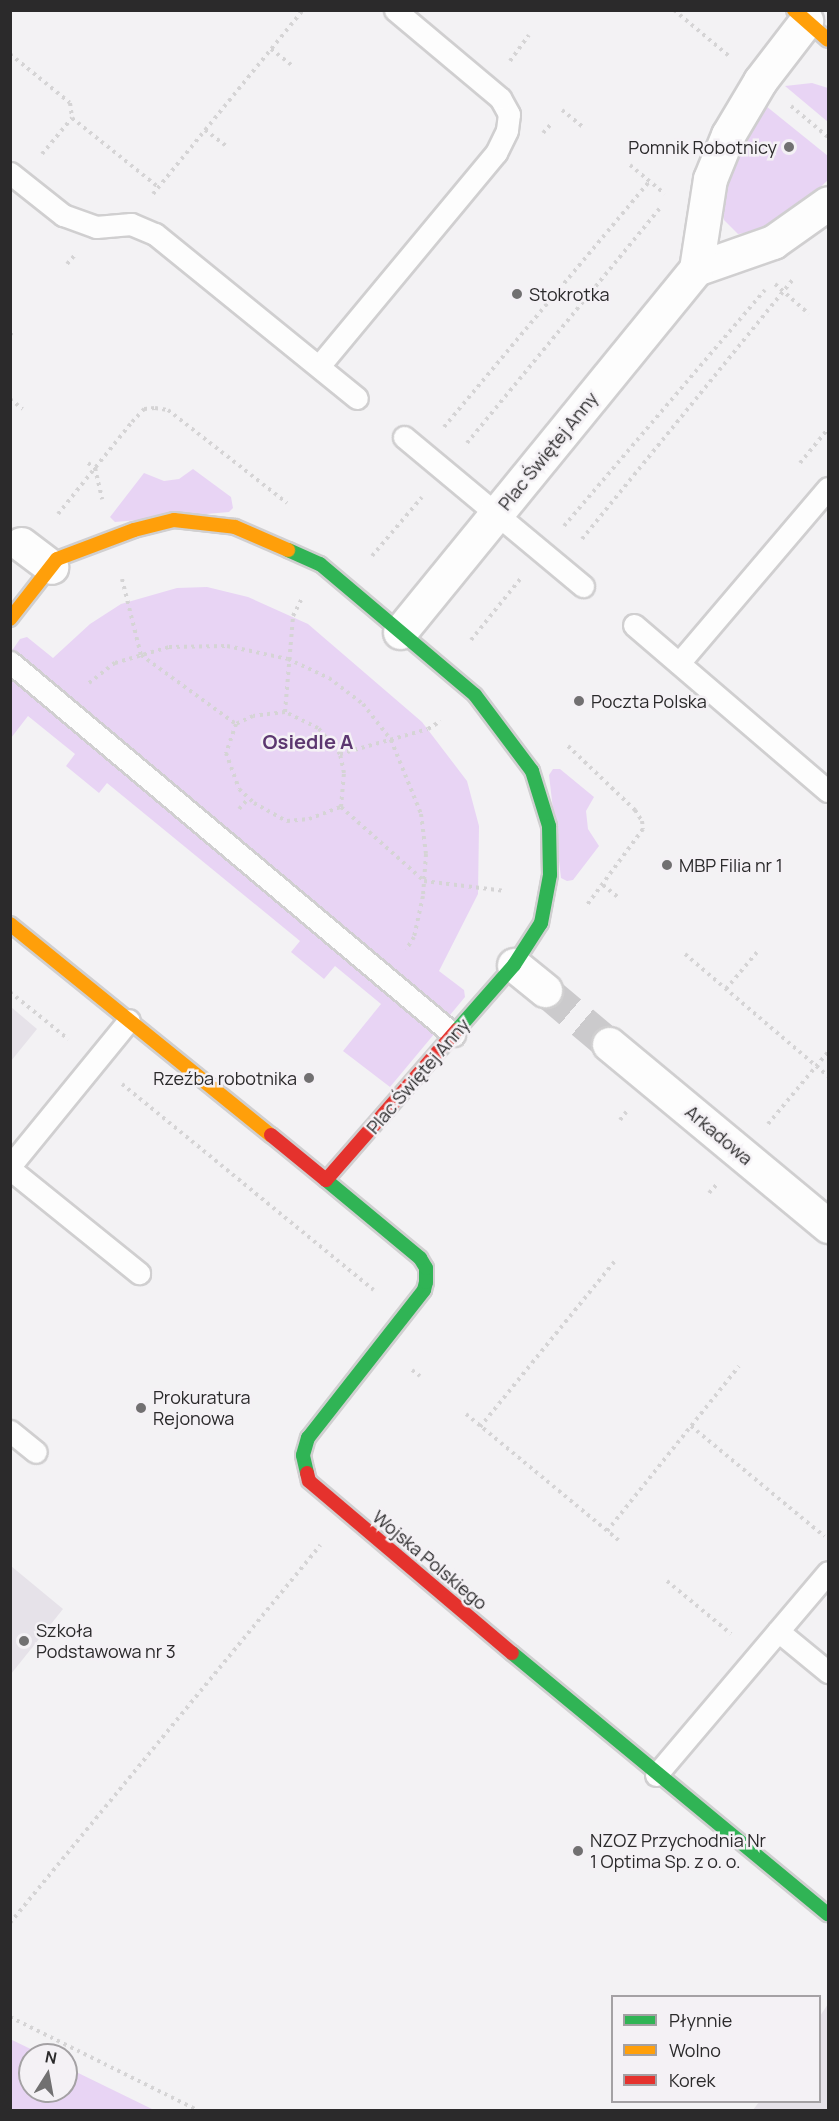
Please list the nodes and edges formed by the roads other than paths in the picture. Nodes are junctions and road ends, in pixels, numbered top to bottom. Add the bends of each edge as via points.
1 (395, 10) edge
2 (809, 24) edge
3 (16, 177) edge
4 (828, 203) edge
5 (696, 269) junction
6 (319, 366) junction
7 (357, 398) dead end
8 (404, 437) dead end
9 (828, 488) edge
10 (497, 514) junction
11 (583, 586) dead end
12 (10, 619) edge
13 (634, 625) dead end
14 (400, 632) junction
15 (10, 662) edge
16 (679, 663) junction
17 (828, 791) edge
18 (10, 924) edge
19 (514, 965) junction
20 (544, 990) tunnel mouth
21 (129, 1020) junction
22 (454, 1035) junction
23 (609, 1044) tunnel mouth
24 (10, 1168) edge
25 (326, 1180) junction
26 (828, 1226) edge
27 (139, 1273) dead end
28 (10, 1431) edge
29 (36, 1452) dead end
30 (828, 1572) edge
31 (778, 1631) junction
32 (828, 1672) edge
33 (656, 1775) junction
34 (828, 1914) edge

1 - 6 lane via 500,98 509,114 507,130 496,153
2 - 5 street via 760,81 728,135 710,179
3 - 6 lane via 63,215 96,227 131,224 155,234
4 - 5 street via 773,242
5 - 10 street, Plac Świętej Anny
6 - 7 lane
8 - 10 lane
9 - 16 lane
10 - 11 lane
10 - 14 street, Plac Świętej Anny
12 - 14 street, Plac Świętej Anny via 34,554 57,560 112,538 174,520 235,527 320,564
13 - 16 lane
14 - 19 street, Plac Świętej Anny via 476,695 532,771 549,826 550,875 541,922
15 - 22 lane
16 - 17 lane
18 - 21 street
19 - 20 street
19 - 22 street, Plac Świętej Anny
21 - 24 lane
21 - 25 street
22 - 25 street, Plac Świętej Anny
23 - 26 street, Arkadowa
24 - 27 lane
25 - 33 street, Wojska Polskiego via 420,1258 426,1268 424,1290 308,1438 303,1455 309,1481
28 - 29 lane
30 - 31 lane
31 - 32 lane
31 - 33 lane
33 - 34 street, Wojska Polskiego

